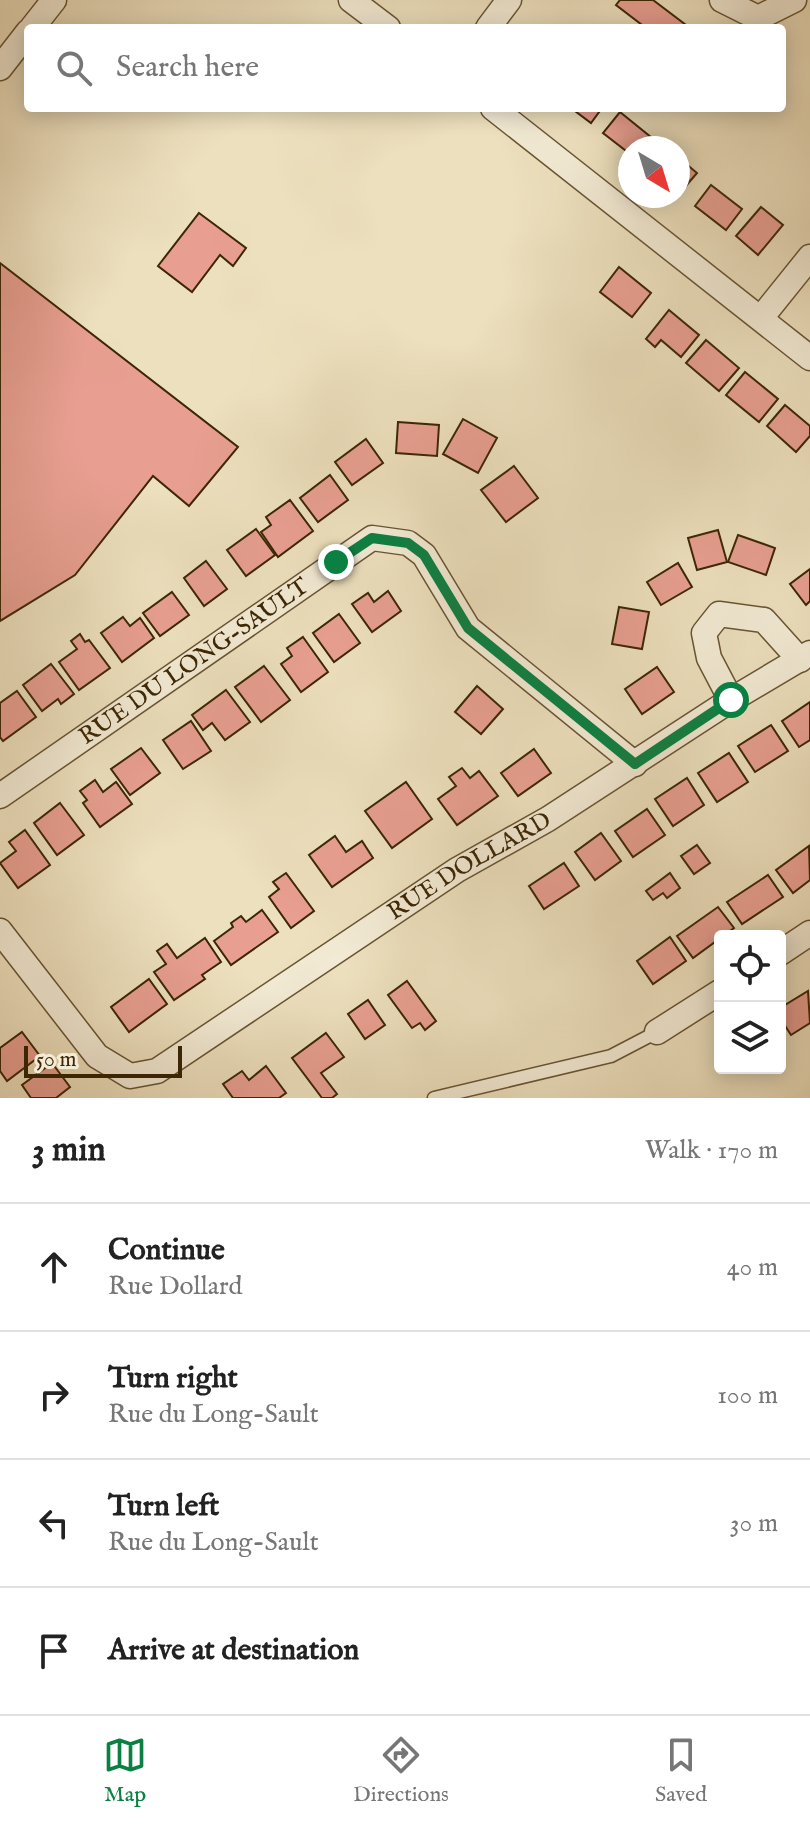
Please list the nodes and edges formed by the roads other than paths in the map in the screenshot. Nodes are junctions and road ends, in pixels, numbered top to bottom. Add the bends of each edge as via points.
1 (54, 0) edge
2 (351, 0) edge
3 (509, 0) edge
4 (722, 0) edge
5 (794, 0) edge
6 (35, 24) edge
7 (383, 24) edge
8 (491, 24) edge
9 (24, 38) edge
10 (0, 68) edge
11 (498, 112) edge
12 (810, 257) edge
13 (761, 318) junction
14 (810, 358) edge
15 (805, 657) edge
16 (731, 700) junction
17 (635, 764) junction
18 (0, 796) edge
19 (0, 931) edge
20 (810, 933) edge
21 (786, 949) edge
22 (714, 996) edge
23 (657, 1032) joint
24 (434, 1098) edge

1 - 6 street
2 - 7 street
3 - 8 street
4 - 5 street via 758,18
9 - 10 street
11 - 13 street
12 - 13 street
13 - 14 street
15 - 16 street, RUE DOLLARD
15 - 16 street via 764,620 719,614 704,633 709,658
16 - 17 street, RUE DOLLARD
17 - 18 street, RUE DU LONG-SAULT via 468,628 424,555 408,543 372,538
17 - 19 street, RUE DOLLARD via 457,870 157,1071 130,1076 97,1056
20 - 21 street
22 - 23 street
23 - 24 lane via 611,1056

